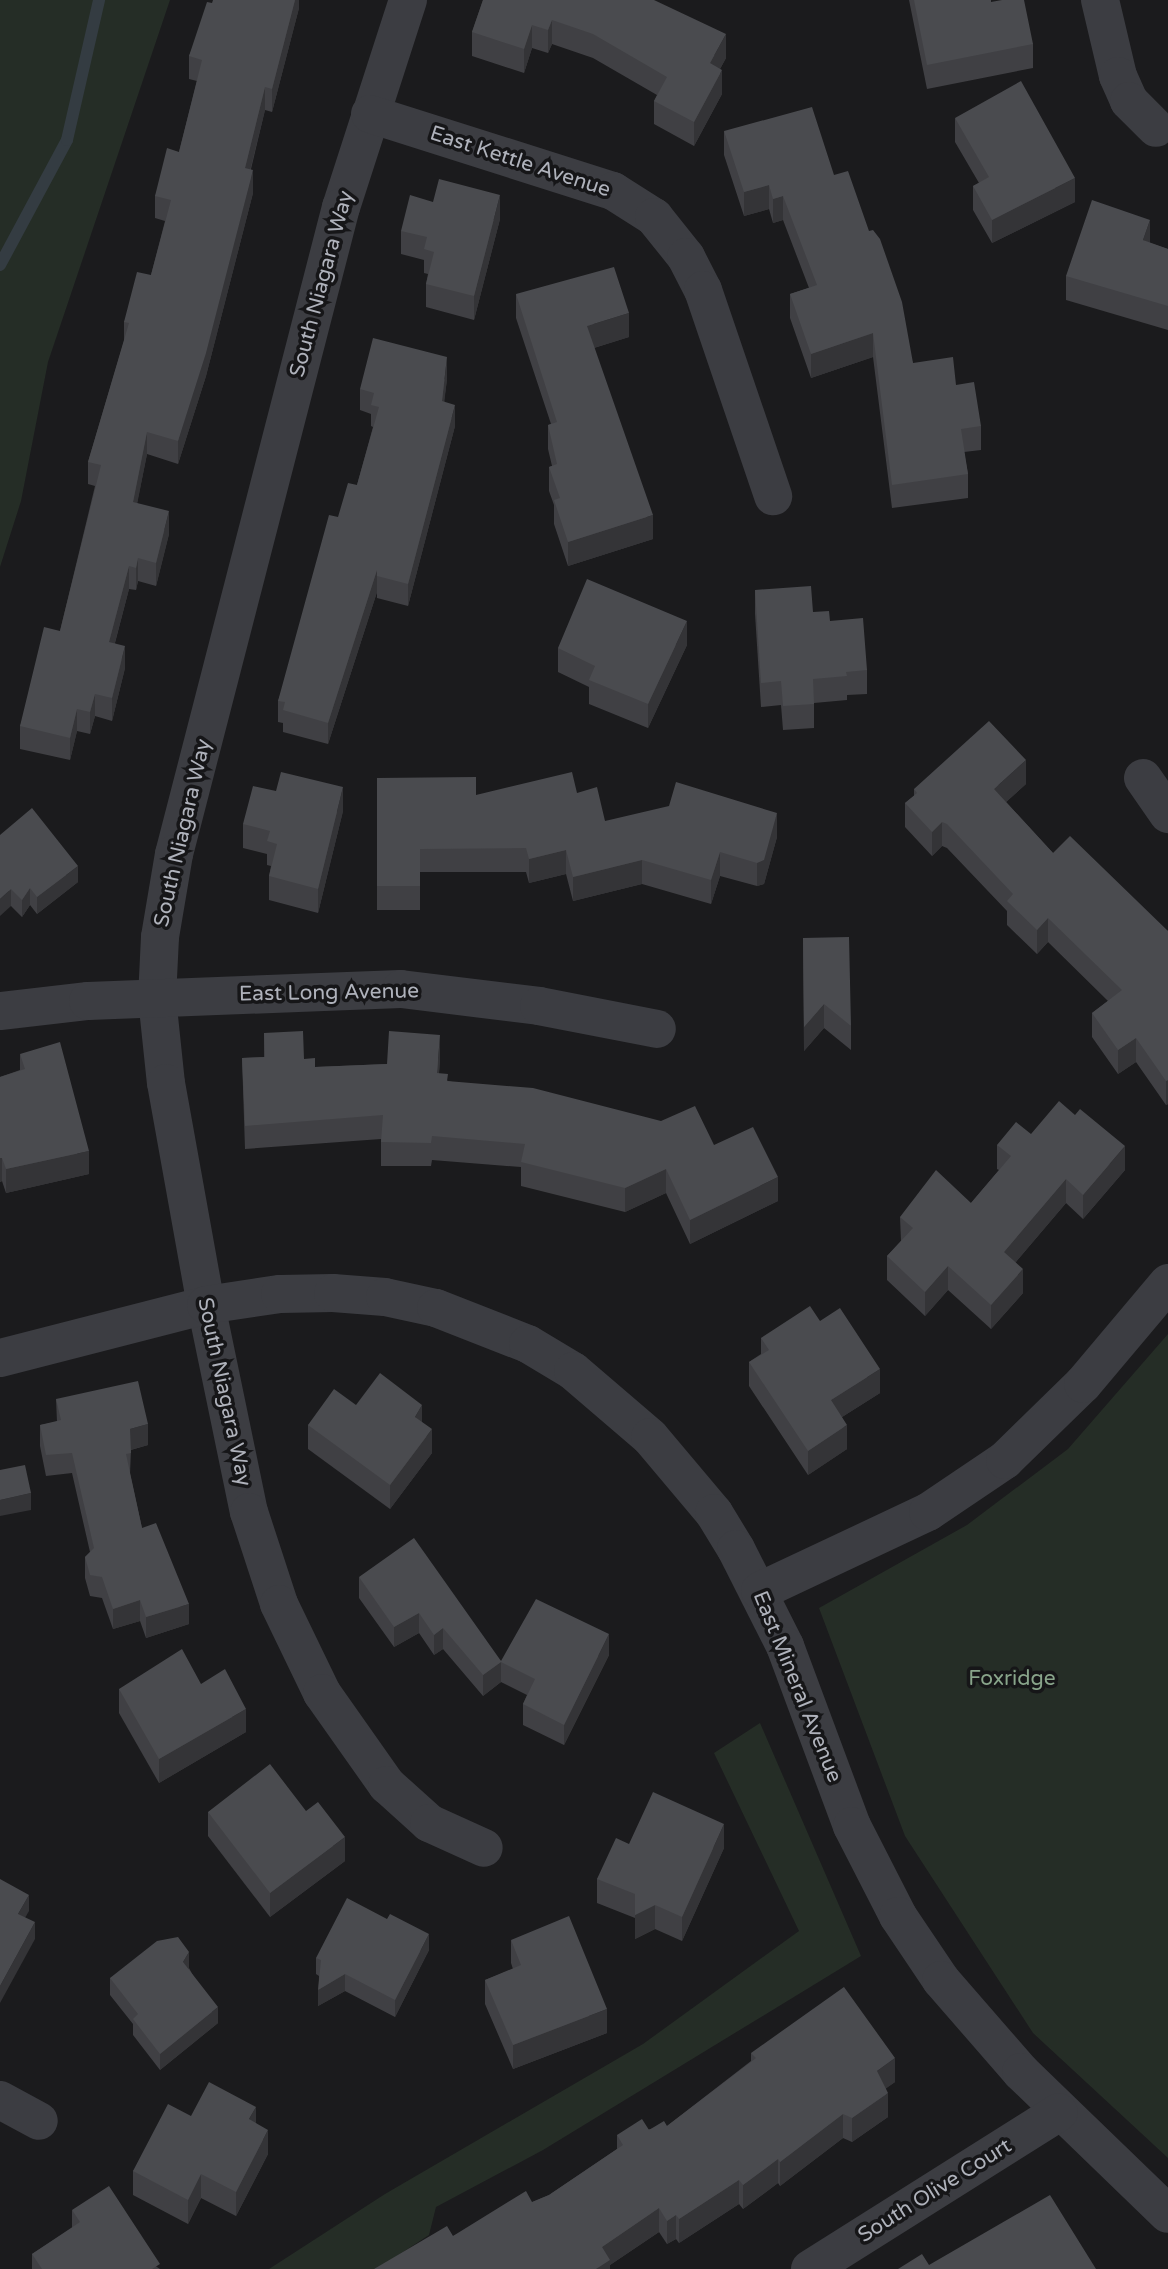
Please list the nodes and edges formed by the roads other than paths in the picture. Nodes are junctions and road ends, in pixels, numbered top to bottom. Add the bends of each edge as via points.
1 (408, 0) edge
2 (1100, 0) edge
3 (370, 114) junction
4 (1156, 128) dead end
5 (773, 496) dead end
6 (1143, 778) dead end
7 (1168, 814) edge
8 (157, 998) junction
9 (0, 1012) edge
10 (657, 1029) dead end
11 (1168, 1283) edge
12 (206, 1305) junction
13 (0, 1358) edge
14 (760, 1591) junction
15 (484, 1848) dead end
16 (0, 2100) edge
17 (1059, 2112) junction
18 (39, 2121) dead end
19 (1168, 2214) edge
20 (810, 2269) edge

1 - 3 street, South Niagara Way
2 - 4 street via 1118,76 1129,101
3 - 5 street, East Kettle Avenue via 590,182 653,217 686,257 703,290
3 - 8 street, South Niagara Way via 341,206 174,854 160,937
6 - 7 street
8 - 9 street, East Long Avenue via 42,1004
8 - 10 street, East Long Avenue via 401,989 539,1006
8 - 12 street, South Niagara Way via 166,1083
11 - 14 street via 1083,1384 1005,1460 928,1512
12 - 13 street, East Mineral Avenue
12 - 14 street, East Mineral Avenue via 280,1294 386,1297 436,1308 528,1344 573,1371 650,1437 714,1513
12 - 15 street, South Niagara Way via 250,1512 298,1648 357,1747 411,1811
14 - 17 street, East Mineral Avenue via 852,1826 898,1916 949,1989
16 - 18 street
17 - 19 street, East Mineral Avenue
17 - 20 street, South Olive Court

